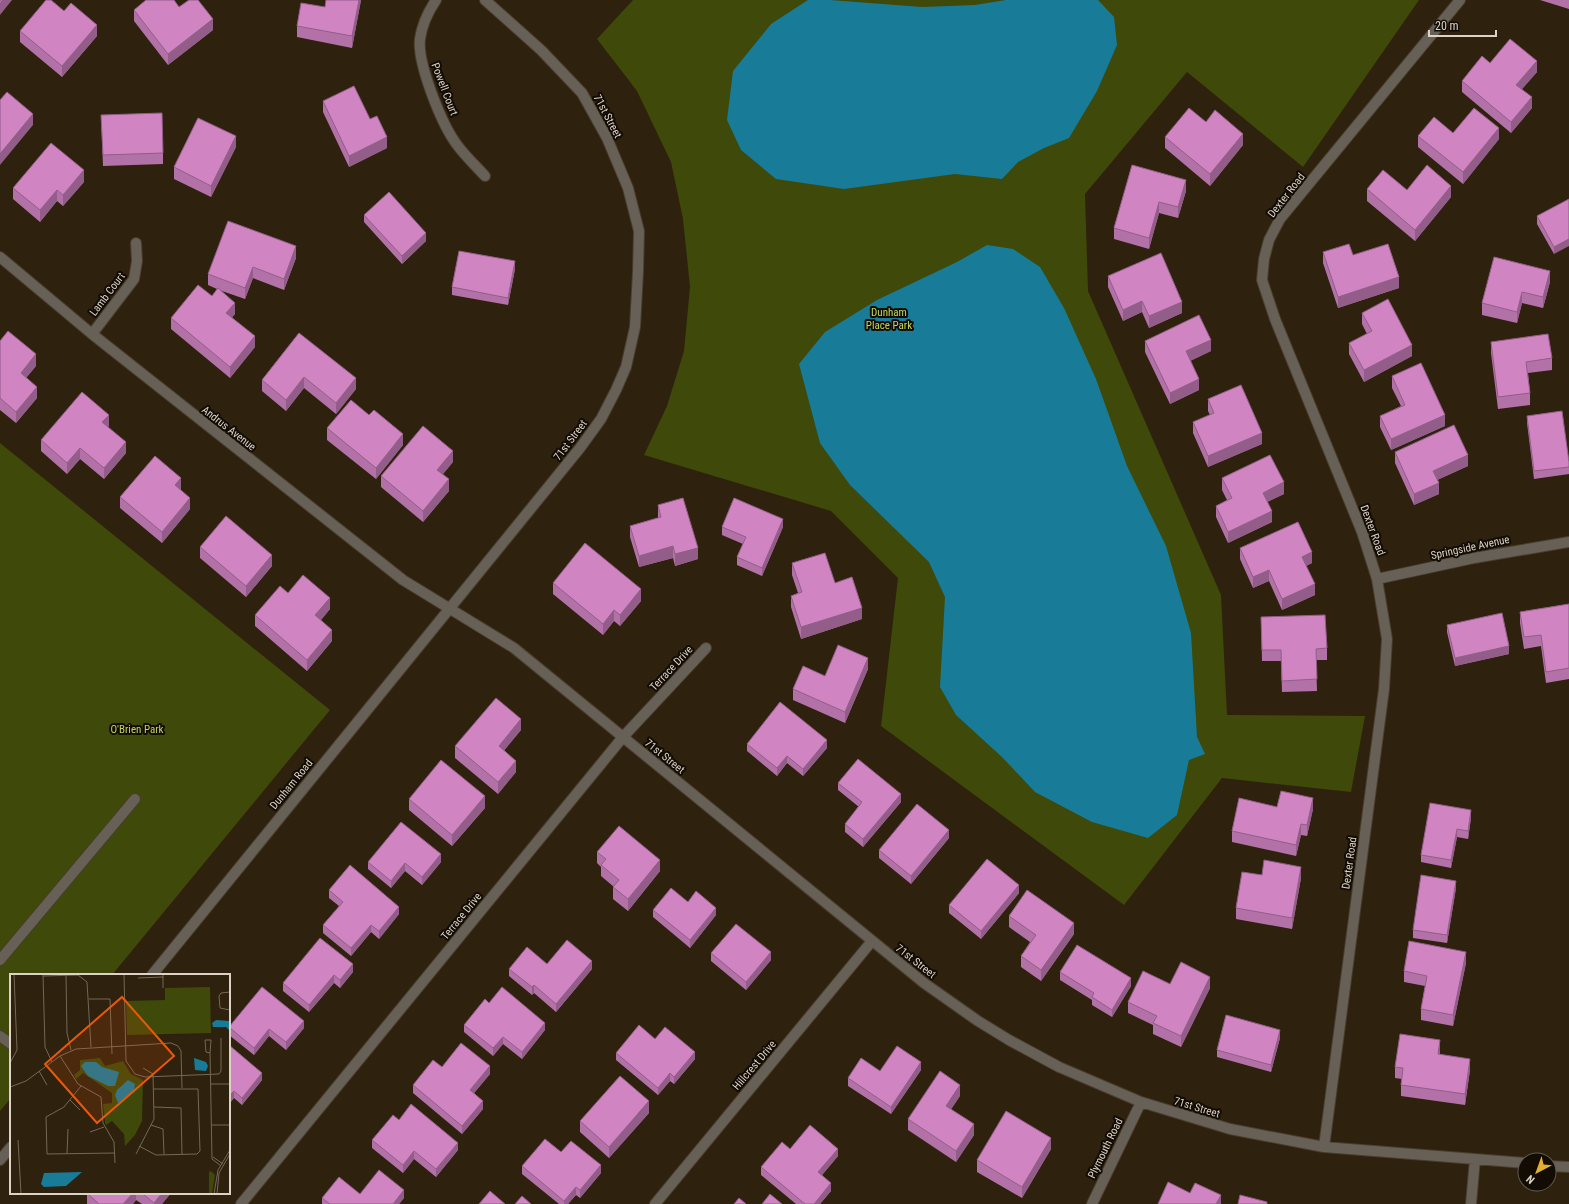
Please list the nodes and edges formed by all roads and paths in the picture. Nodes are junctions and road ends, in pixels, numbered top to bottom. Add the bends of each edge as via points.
1 (436, 0) edge
2 (485, 0) edge
3 (1460, 0) edge
4 (485, 176) dead end
5 (136, 243) dead end
6 (0, 257) edge
7 (92, 334) junction
8 (1569, 542) edge
9 (1377, 579) junction
10 (449, 608) junction
11 (706, 648) dead end
12 (623, 737) junction
13 (135, 799) dead end
14 (872, 941) junction
15 (0, 960) edge
16 (153, 974) edge
17 (0, 1036) edge
18 (10, 1043) edge
19 (1141, 1102) junction
20 (1324, 1147) junction
21 (10, 1148) edge
22 (1475, 1159) junction
23 (0, 1160) edge
24 (1517, 1162) edge
25 (1557, 1166) edge
26 (1569, 1167) edge
27 (241, 1204) edge
28 (655, 1204) edge
29 (1092, 1204) edge
30 (1471, 1204) edge

1 - 4 street, Powell Court via 427,13 420,40 423,66 438,109 455,141
2 - 10 street, 71st Street via 541,50 582,93 607,138 628,188 639,230 635,327 626,367 601,419
3 - 9 street, Dexter Road via 1280,219 1269,240 1264,259 1262,280 1275,319 1362,532
5 - 7 street, Lamb Court via 134,279
6 - 7 street, Andrus Avenue
7 - 10 street, Andrus Avenue via 404,580
8 - 9 street, Springside Avenue via 1474,558
9 - 20 street, Dexter Road via 1387,639 1384,689
10 - 12 street, 71st Street via 514,648
10 - 16 street, Dunham Road
11 - 12 street, Terrace Drive
12 - 14 street, 71st Street
12 - 27 street, Terrace Drive
13 - 15 street
14 - 19 street, 71st Street via 924,983 1009,1040 1059,1066
14 - 28 street, Hillcrest Drive
17 - 18 street
19 - 20 street, 71st Street via 1230,1129
19 - 29 street, Plymouth Road
20 - 22 street, 71st Street
21 - 23 street
22 - 24 street, 71st Street
22 - 30 street
25 - 26 street

